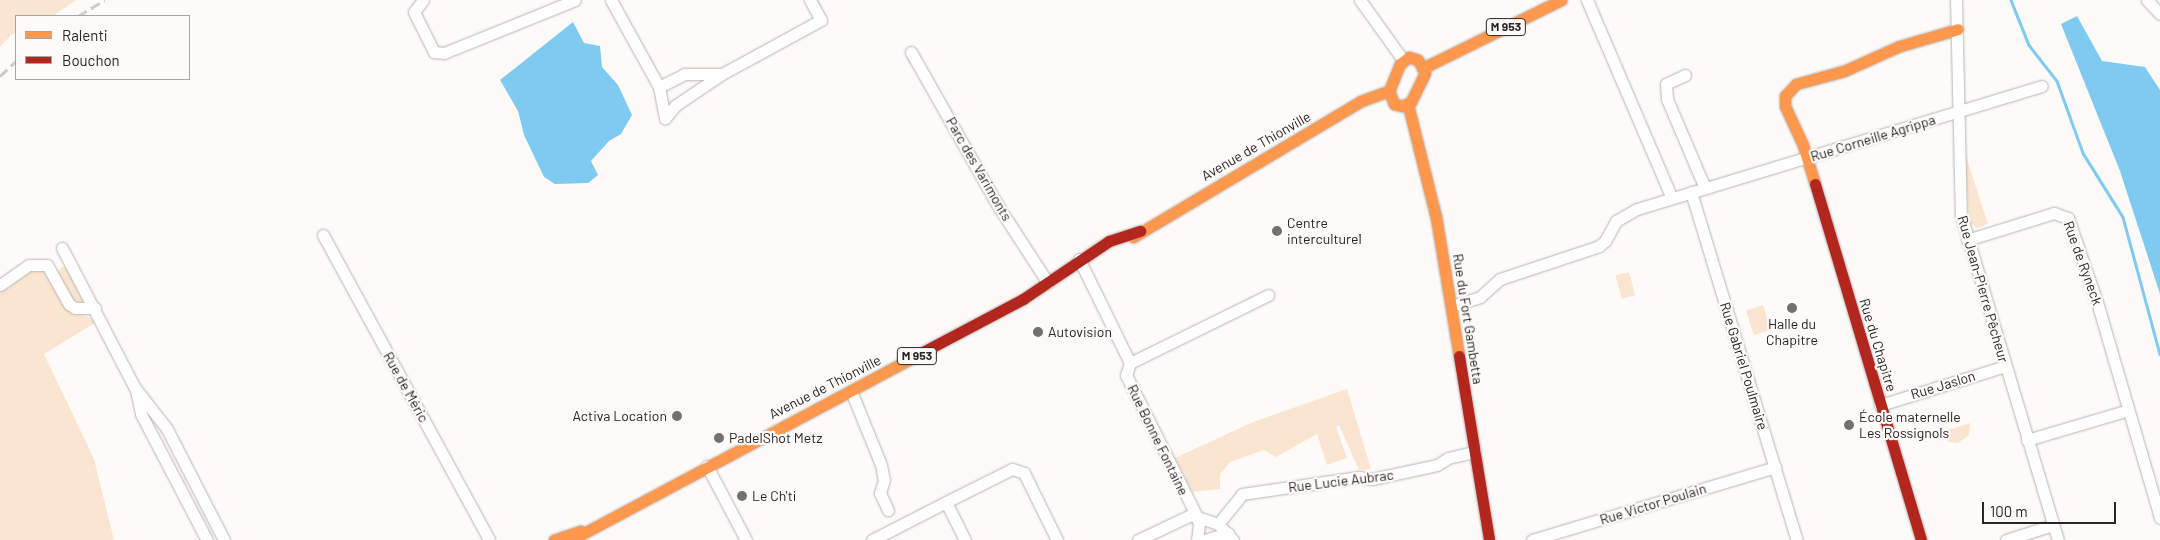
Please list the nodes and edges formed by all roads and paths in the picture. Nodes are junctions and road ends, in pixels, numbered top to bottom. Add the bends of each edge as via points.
1 (423, 0) edge
2 (575, 0) edge
3 (611, 0) edge
4 (810, 0) edge
5 (1360, 0) edge
6 (1561, 0) edge
7 (1587, 0) edge
8 (1956, 0) edge
9 (2147, 0) edge
10 (2160, 14) edge
11 (1958, 29) junction
12 (911, 52) dead end
13 (1403, 60) junction
14 (1425, 67) junction
15 (722, 74) junction
16 (1685, 75) dead end
17 (2042, 86) dead end
18 (659, 88) junction
19 (1390, 91) junction
20 (1408, 105) junction
21 (1959, 111) junction
22 (1806, 158) junction
23 (1705, 188) junction
24 (1692, 192) junction
25 (1672, 198) junction
26 (323, 235) dead end
27 (1967, 240) junction
28 (1081, 264) junction
29 (52, 269) junction
30 (1048, 283) junction
31 (0, 285) edge
32 (1268, 296) dead end
33 (1451, 306) junction
34 (95, 308) junction
35 (1130, 364) junction
36 (2005, 366) junction
37 (135, 388) junction
38 (851, 391) junction
39 (1880, 405) junction
40 (2128, 410) junction
41 (2027, 440) junction
42 (1475, 452) junction
43 (707, 466) junction
44 (1775, 467) junction
45 (946, 502) junction
46 (888, 510) dead end
47 (1196, 516) junction
48 (2160, 518) edge
49 (1218, 524) junction
50 (2053, 525) junction
51 (587, 529) junction
52 (1231, 537) edge
53 (207, 540) edge
54 (224, 540) edge
55 (489, 540) edge
56 (554, 540) edge
57 (571, 540) edge
58 (746, 540) edge
59 (872, 540) edge
60 (965, 540) edge
61 (1057, 540) edge
62 (1138, 540) edge
63 (1197, 540) edge
64 (1204, 540) edge
65 (1489, 540) edge
66 (1532, 540) edge
67 (1797, 540) edge
68 (1921, 540) edge
69 (2006, 540) edge
70 (2058, 540) edge

1 - 2 street via 414,12 434,52 444,53
3 - 18 street
4 - 15 street via 821,20
5 - 13 street
6 - 14 main road, M 953
7 - 25 street
8 - 11 street, Rue Jean-Pierre Pêcheur
9 - 10 street
11 - 21 street, Rue Jean-Pierre Pêcheur
11 - 22 main road, Rue du Chapitre via 1900,46 1844,72 1796,84 1790,89 1785,96 1785,106
12 - 30 street, Parc des Varimonts via 1000,209
13 - 14 main road via 1410,57
13 - 19 main road
14 - 20 main road via 1426,73
15 - 18 street via 684,74
15 - 18 street via 676,105 665,118 664,99
16 - 23 street via 1666,84 1667,100
17 - 21 street, Rue Corneille Agrippa
19 - 20 main road via 1394,104
19 - 28 main road, Avenue de Thionville / M 953 via 1362,101 1140,231 1109,241
20 - 33 main road, Rue du Fort Gambetta via 1436,217
21 - 22 street, Rue Corneille Agrippa
21 - 27 street, Rue Jean-Pierre Pêcheur via 1959,199
22 - 23 street, Rue Corneille Agrippa
22 - 39 main road, Rue du Chapitre
23 - 24 street, Rue Corneille Agrippa
24 - 25 street, Rue Corneille Agrippa
24 - 44 street, Rue Gabriel Poulmaire
25 - 33 street, Rue Corneille Agrippa via 1625,214 1599,246 1500,279 1480,296
26 - 55 street, Rue de Méric
27 - 36 street, Rue Jean-Pierre Pêcheur
27 - 40 street, Rue de Ryneck via 2054,213 2068,218 2098,302
28 - 30 main road, Avenue de Thionville / M 953 via 1056,274
28 - 35 street
29 - 31 street via 47,265 29,266
29 - 34 street via 69,304 75,308
29 - 34 street via 65,252
30 - 38 main road, Avenue de Thionville / M 953
32 - 35 street
33 - 42 main road, Rue du Fort Gambetta
34 - 37 street
35 - 47 street, Rue Bonne Fontaine via 1126,375
36 - 39 street, Rue Jaslon
36 - 41 street, Rue Jean-Pierre Pêcheur
37 - 53 street via 141,414
37 - 54 street via 167,429
38 - 43 main road, Avenue de Thionville / M 953
38 - 46 street via 882,465 884,480 880,493
39 - 68 main road, Rue du Chapitre
40 - 41 street
40 - 48 street, Rue de Ryneck
41 - 50 street, Rue Jean-Pierre Pêcheur
42 - 49 street, Rue Lucie Aubrac via 1448,458 1437,465 1372,479 1242,494
42 - 65 main road, Rue du Fort Gambetta
43 - 51 main road, Avenue de Thionville / M 953
43 - 58 street
44 - 66 street, Rue Victor Poulain
44 - 67 street, Rue Gabriel Poulmaire
45 - 59 street
45 - 60 street
45 - 61 street via 1012,469 1019,469 1024,473
47 - 49 street
47 - 62 street via 1185,516
47 - 63 street via 1199,524
49 - 52 street
50 - 69 street
50 - 70 street, Rue Jean-Pierre Pêcheur
51 - 56 main road, Avenue de Thionville / M 953
51 - 57 main road, Avenue de Thionville / M 953
52 - 64 street

